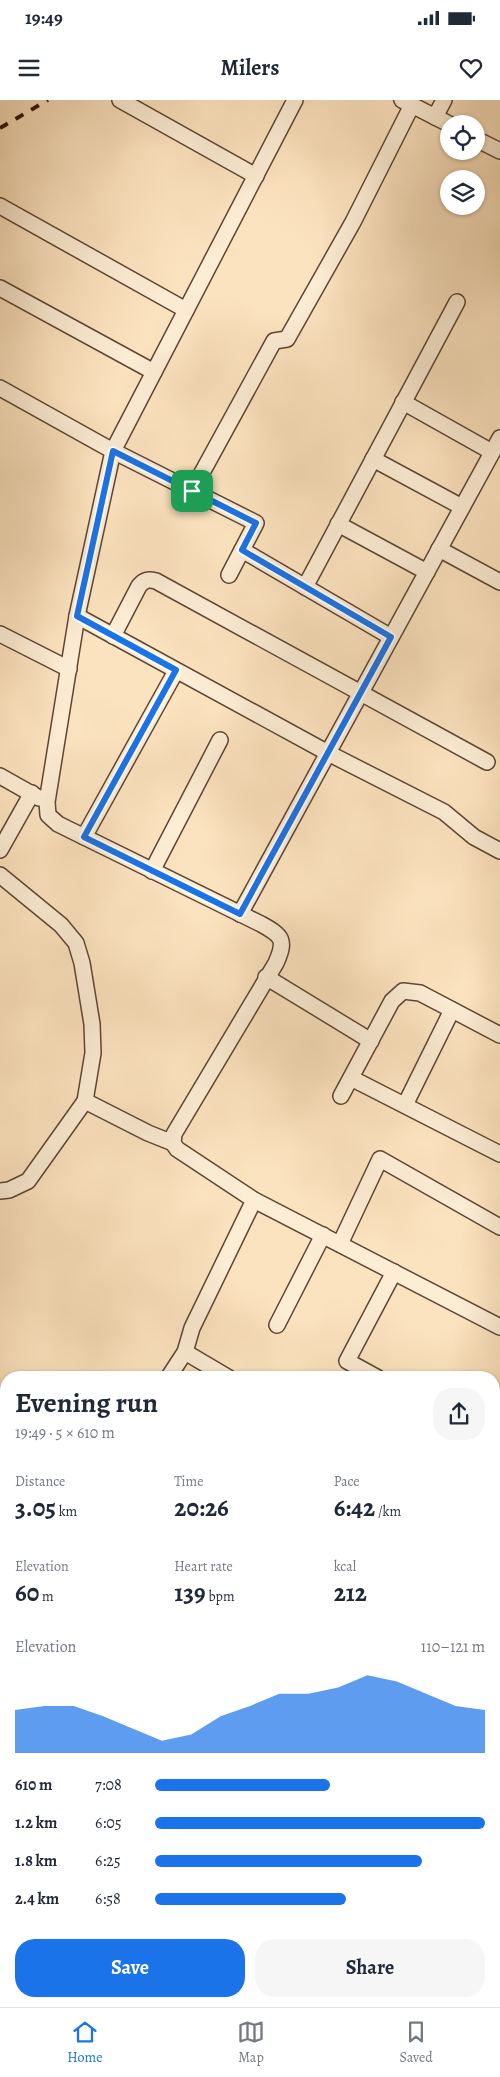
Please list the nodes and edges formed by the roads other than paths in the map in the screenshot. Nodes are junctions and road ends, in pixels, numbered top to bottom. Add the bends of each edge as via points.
1 (120, 100) edge
2 (295, 100) edge
3 (444, 100) edge
4 (407, 103) edge
5 (435, 117) junction
6 (440, 120) edge
7 (485, 143) edge
8 (499, 149) edge
9 (256, 176) junction
10 (0, 206) edge
11 (0, 288) edge
12 (457, 302) dead end
13 (186, 310) junction
14 (154, 372) junction
15 (0, 388) edge
16 (403, 402) junction
17 (500, 438) edge
18 (113, 451) junction
19 (492, 452) junction
20 (373, 459) junction
21 (192, 491) junction
22 (462, 507) junction
23 (338, 524) junction
24 (439, 548) junction
25 (242, 550) junction
26 (427, 572) junction
27 (229, 575) dead end
28 (500, 582) edge
29 (305, 587) junction
30 (77, 616) junction
31 (0, 634) edge
32 (113, 636) junction
33 (391, 637) junction
34 (69, 669) junction
35 (176, 670) junction
36 (361, 693) junction
37 (220, 740) dead end
38 (328, 753) junction
39 (487, 762) dead end
40 (0, 776) edge
41 (32, 793) junction
42 (47, 802) junction
43 (84, 837) junction
44 (0, 850) edge
45 (500, 851) edge
46 (152, 871) junction
47 (0, 875) edge
48 (240, 914) junction
49 (266, 977) junction
50 (452, 1010) junction
51 (500, 1035) edge
52 (371, 1041) junction
53 (351, 1078) junction
54 (342, 1096) dead end
55 (85, 1100) junction
56 (405, 1105) junction
57 (173, 1143) junction
58 (500, 1154) edge
59 (0, 1191) edge
60 (254, 1200) junction
61 (500, 1227) edge
62 (323, 1235) junction
63 (340, 1244) junction
64 (394, 1272) junction
65 (277, 1325) dead end
66 (500, 1327) edge
67 (185, 1352) junction
68 (173, 1371) edge
69 (217, 1371) edge
70 (365, 1371) edge

1 - 9 street
2 - 9 street
3 - 5 street
4 - 5 street
4 - 21 street via 353,222 287,339 274,341
5 - 6 street
7 - 8 street
9 - 13 street
10 - 13 street
11 - 14 street
12 - 16 street
13 - 14 street
14 - 18 street
15 - 18 street
16 - 19 street
16 - 20 street
17 - 19 street
18 - 21 street
18 - 30 street
19 - 22 street
20 - 22 street
20 - 23 street
21 - 25 street via 256,523
22 - 24 street
23 - 26 street
23 - 29 street
24 - 26 street
24 - 28 street
25 - 27 street
25 - 29 street
26 - 33 street
29 - 33 street
30 - 32 street
30 - 34 street
31 - 34 street
32 - 35 street
32 - 36 street via 138,586 149,579
33 - 36 street
34 - 42 street
35 - 38 street
35 - 43 street
36 - 38 street
36 - 39 street
37 - 46 street
38 - 45 street via 444,812 474,837
38 - 48 street
40 - 41 street
41 - 42 street
41 - 44 street
42 - 43 street via 48,814 58,824
43 - 46 street
46 - 48 street
47 - 55 street via 61,925 76,943 92,1024 93,1053
48 - 49 street via 277,933 282,940 276,963
49 - 52 street
49 - 57 street via 174,1134
50 - 51 street
50 - 52 street via 420,993 403,991 392,1001
50 - 56 street
52 - 53 street
53 - 54 street
53 - 56 street
55 - 57 street
55 - 59 street via 28,1181
56 - 58 street
57 - 60 street via 186,1157
60 - 62 street
60 - 67 street via 192,1328
61 - 63 street via 380,1160
62 - 63 street
62 - 65 street
63 - 64 street
64 - 66 street
64 - 70 street via 347,1361
67 - 68 street
67 - 69 street

